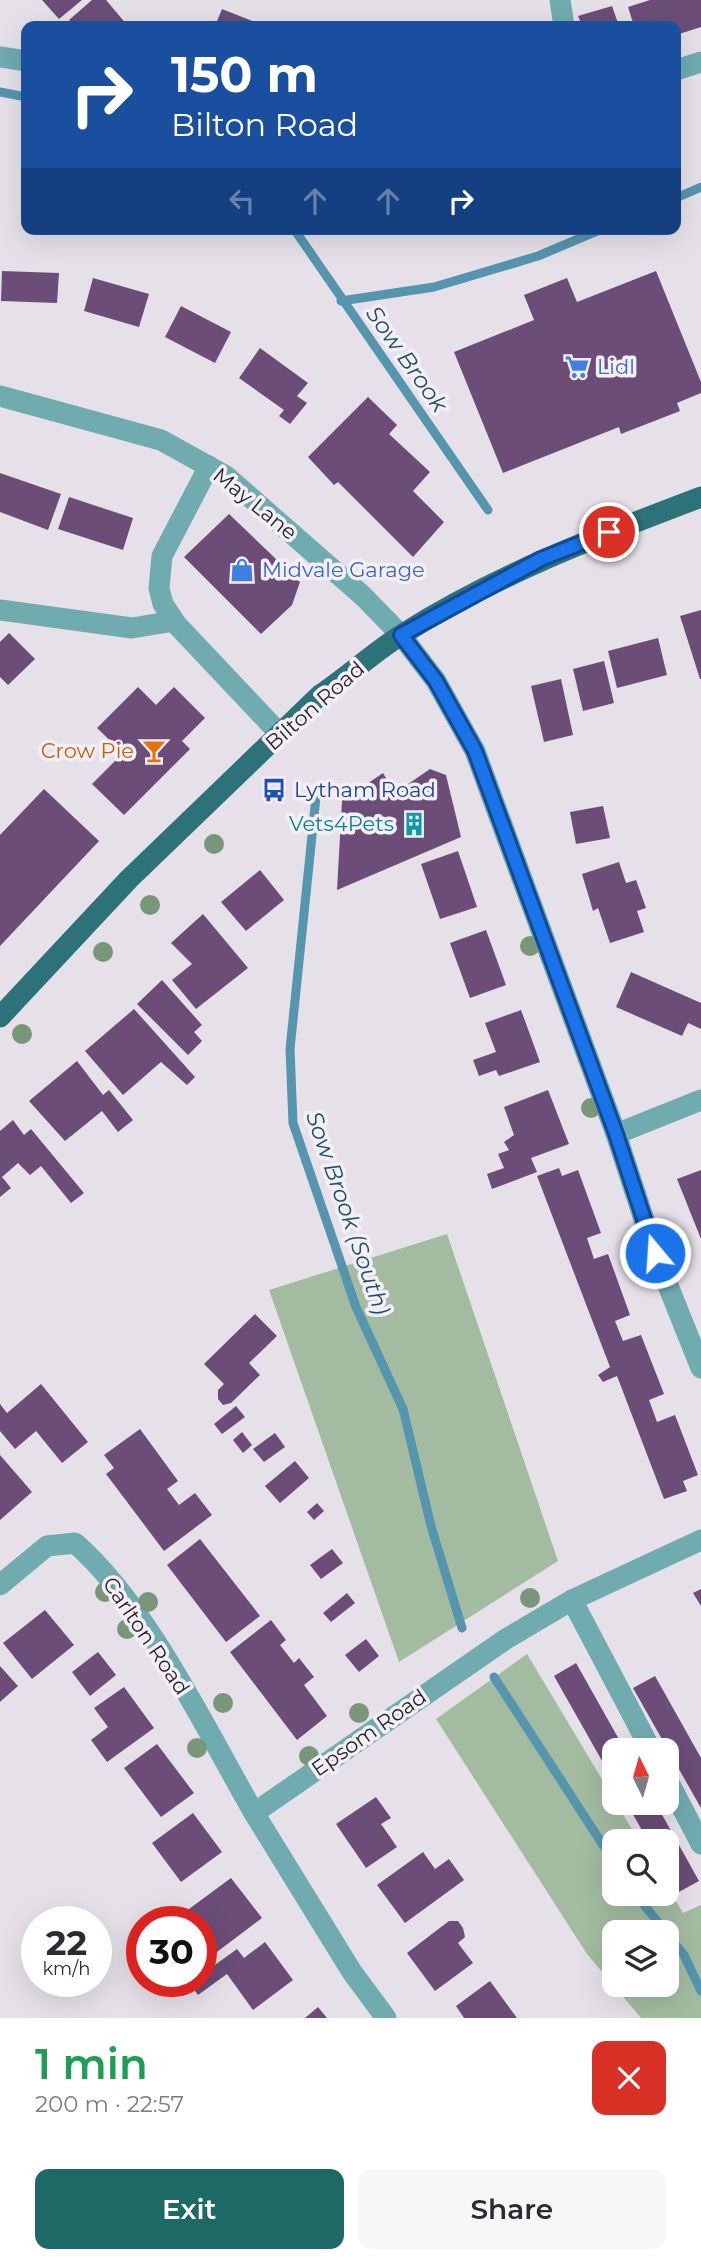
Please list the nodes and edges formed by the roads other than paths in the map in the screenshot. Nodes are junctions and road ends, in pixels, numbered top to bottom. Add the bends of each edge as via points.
1 (560, 0) edge
2 (563, 21) edge
3 (0, 57) edge
4 (21, 60) edge
5 (701, 62) edge
6 (681, 68) edge
7 (0, 396) edge
8 (209, 466) junction
9 (701, 497) edge
10 (0, 610) edge
11 (174, 621) junction
12 (401, 635) junction
13 (280, 734) junction
14 (0, 1017) edge
15 (701, 1100) edge
16 (616, 1134) junction
17 (701, 1368) edge
18 (701, 1540) edge
19 (0, 1585) edge
20 (572, 1600) junction
21 (646, 1738) edge
22 (679, 1802) edge
23 (254, 1813) junction
24 (701, 1844) edge
25 (387, 2018) edge

1 - 2 street
3 - 4 street
5 - 6 street
7 - 8 street, May Lane via 161,440
8 - 11 street via 163,556 159,588
8 - 12 street, May Lane via 290,531
9 - 12 main road, Bilton Road via 541,559
10 - 11 street via 132,628
11 - 13 street
12 - 13 main road, Bilton Road via 320,695
12 - 16 street via 436,681 475,751
13 - 14 main road, Bilton Road via 129,879
15 - 16 street
16 - 17 street via 655,1253
18 - 20 street, Epsom Road
19 - 23 street, Carlton Road via 47,1546 75,1543 97,1562 161,1650
20 - 21 street
20 - 23 street, Epsom Road via 506,1639
22 - 24 street
23 - 25 street via 352,1972

